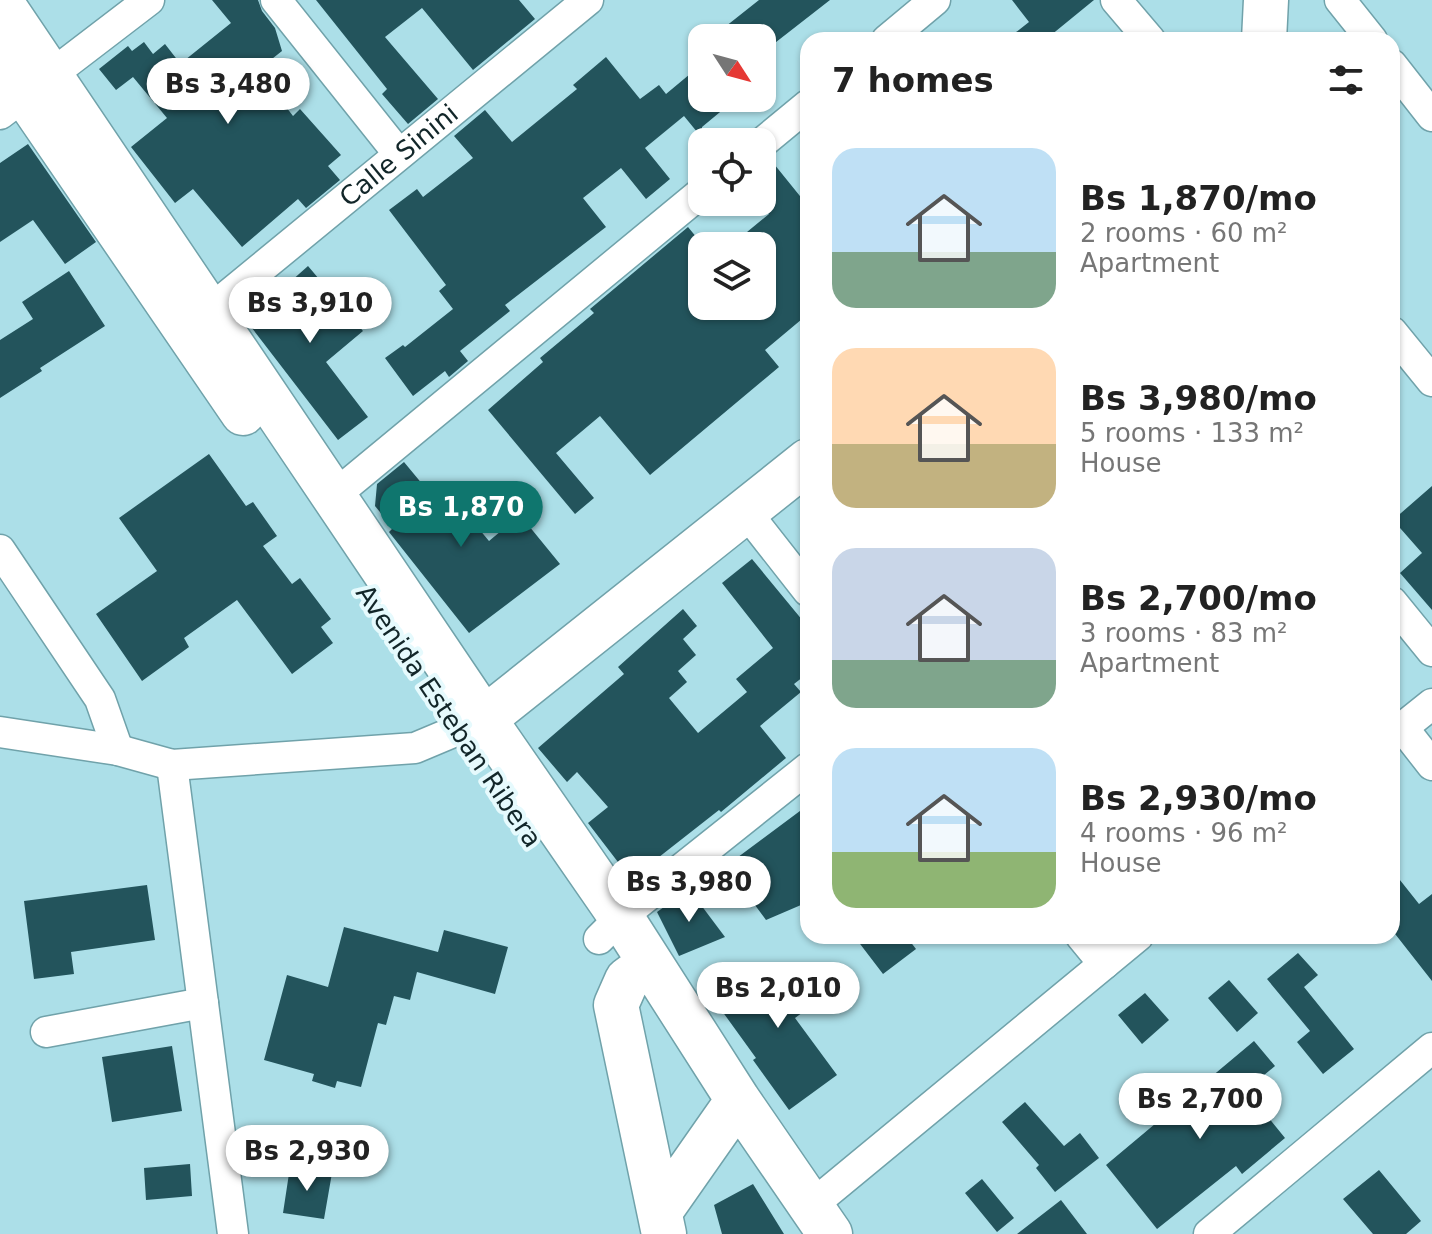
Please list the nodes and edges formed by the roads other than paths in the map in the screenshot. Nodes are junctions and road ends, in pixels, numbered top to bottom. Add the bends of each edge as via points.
1 (149, 0) edge
2 (276, 0) edge
3 (935, 0) edge
4 (1116, 0) edge
5 (1266, 0) edge
6 (1340, 0) edge
7 (0, 1) edge
8 (570, 5) edge
9 (897, 32) edge
10 (1143, 32) edge
11 (1264, 32) edge
12 (1366, 32) edge
13 (0, 58) edge
14 (1400, 76) edge
15 (25, 95) edge
16 (800, 112) edge
17 (1432, 116) edge
18 (776, 131) edge
19 (398, 153) junction
20 (688, 204) edge
21 (210, 310) junction
22 (1400, 342) edge
23 (1432, 381) edge
24 (800, 468) edge
25 (335, 495) junction
26 (746, 512) junction
27 (0, 550) edge
28 (800, 581) edge
29 (1400, 612) edge
30 (1432, 651) edge
31 (1432, 704) edge
32 (471, 724) junction
33 (1400, 730) edge
34 (0, 732) edge
35 (1400, 734) edge
36 (118, 750) junction
37 (172, 765) junction
38 (1432, 765) edge
39 (800, 774) edge
40 (610, 928) junction
41 (1088, 944) edge
42 (1128, 944) edge
43 (1104, 964) junction
44 (638, 971) junction
45 (203, 1003) junction
46 (46, 1032) dead end
47 (1432, 1048) edge
48 (730, 1110) junction
49 (662, 1222) edge
50 (814, 1225) edge
51 (233, 1234) edge
52 (1209, 1234) edge

1 - 15 street
2 - 19 street
3 - 9 street
4 - 10 street
5 - 11 main road
6 - 12 street
7 - 15 main road, Avenida Esteban Ribera
8 - 19 street, Calle Sinini
13 - 15 main road, Avenida Esteban Ribera
14 - 17 street
15 - 21 main road, Avenida Esteban Ribera
15 - 32 main road, Avenida Esteban Ribera
16 - 18 street
19 - 21 street, Calle Sinini
20 - 25 street
21 - 25 main road, Avenida Esteban Ribera
22 - 23 street
24 - 26 main road
25 - 32 main road, Avenida Esteban Ribera
26 - 28 street
26 - 32 main road
27 - 36 street via 100,699
29 - 30 street
31 - 33 street
32 - 37 street via 415,748
32 - 40 main road, Avenida Esteban Ribera
34 - 36 street
35 - 38 street
36 - 37 street
37 - 45 street
39 - 40 street
40 - 44 main road, Avenida Esteban Ribera
41 - 43 street
42 - 43 street
43 - 50 street
44 - 48 main road, Avenida Esteban Ribera
44 - 49 main road via 616,1005
45 - 46 street
45 - 51 street
47 - 52 street
48 - 49 main road
48 - 50 main road, Avenida Esteban Ribera

